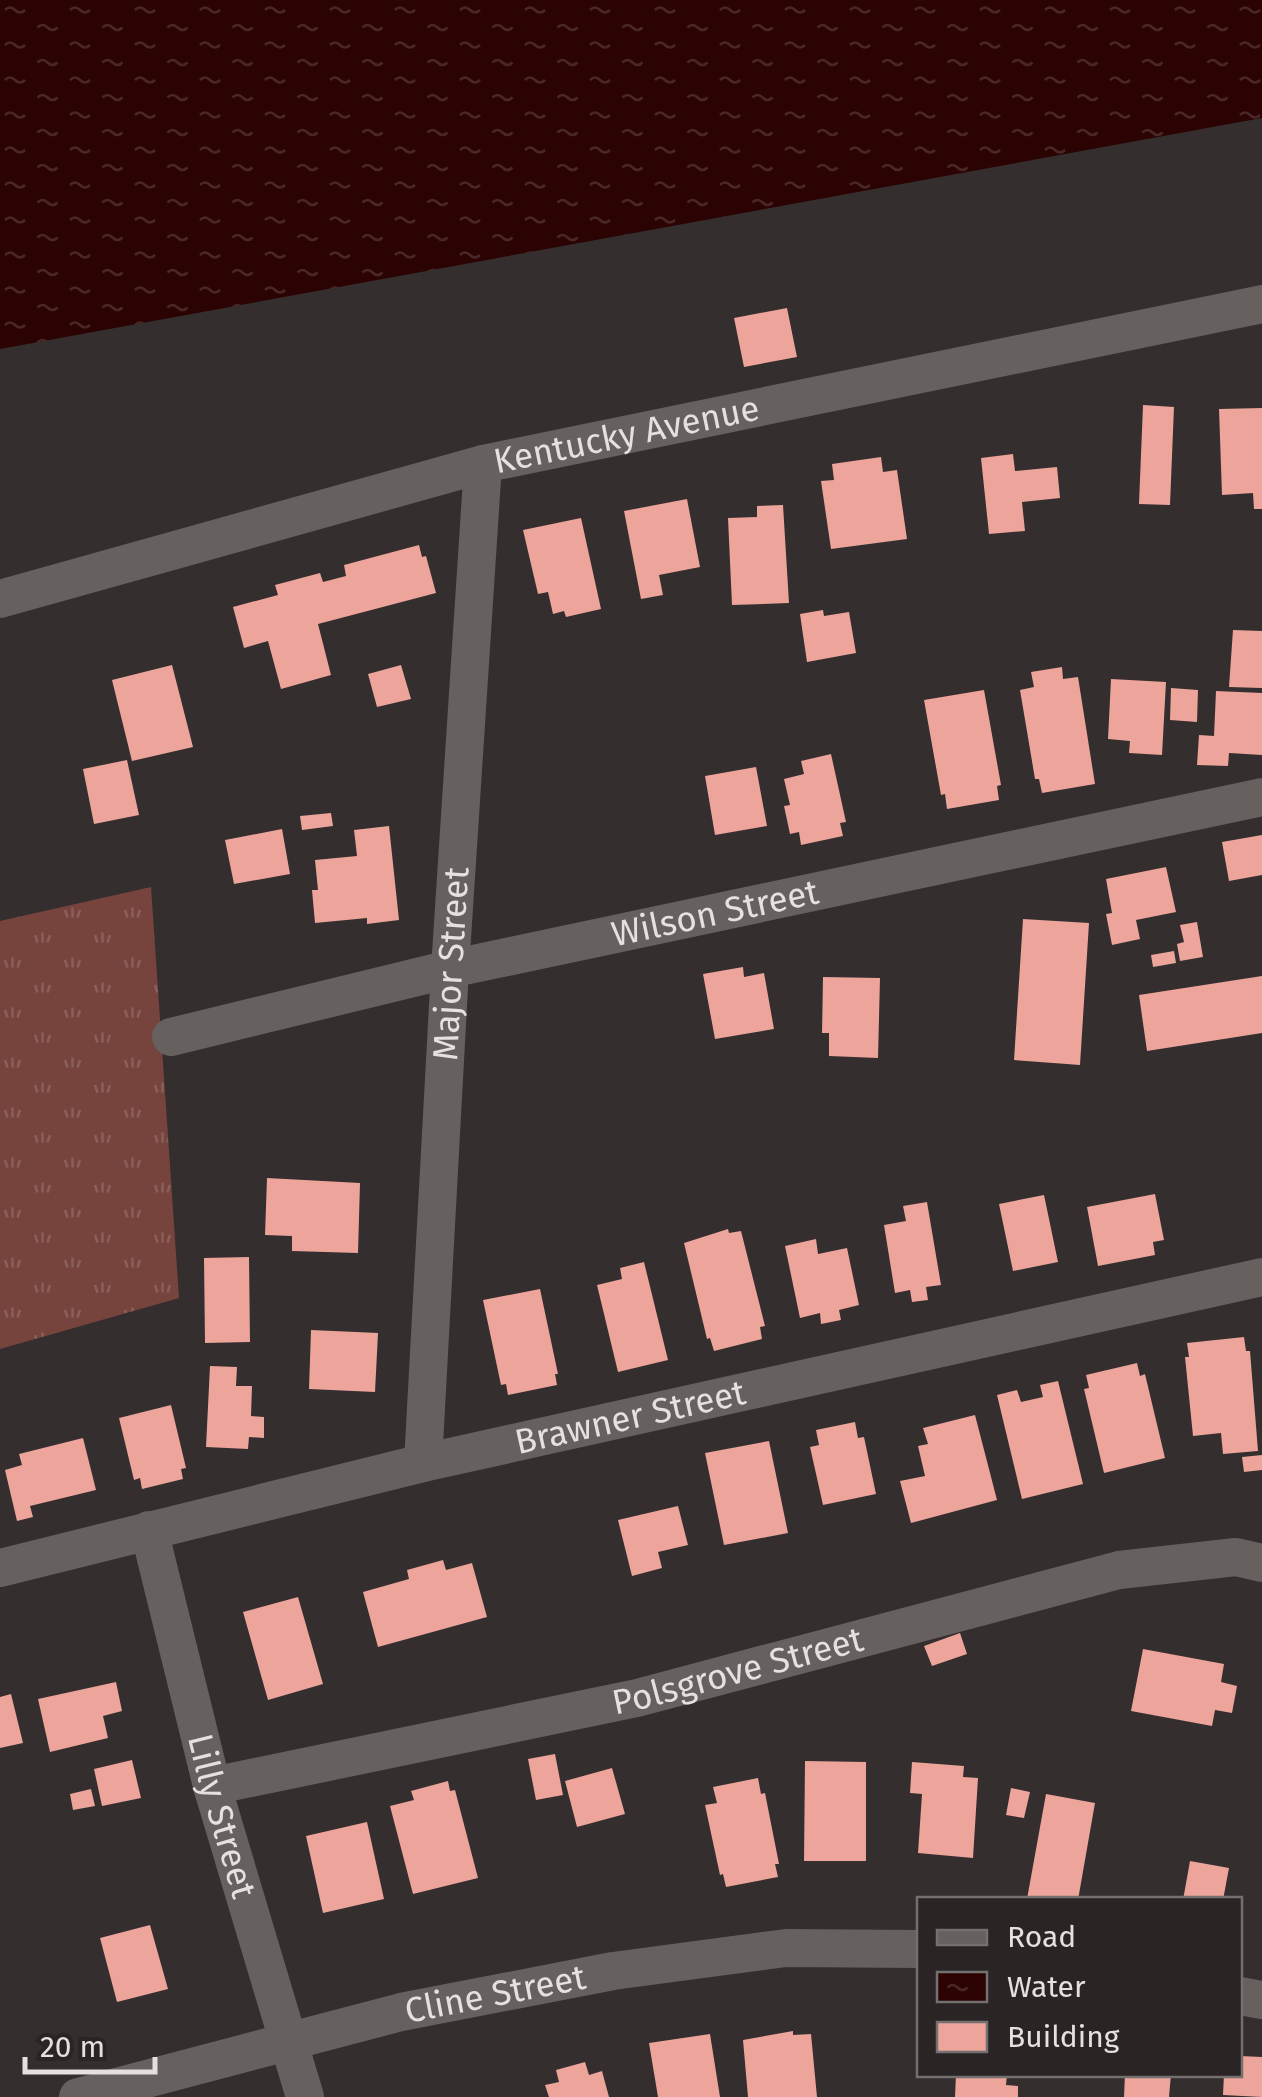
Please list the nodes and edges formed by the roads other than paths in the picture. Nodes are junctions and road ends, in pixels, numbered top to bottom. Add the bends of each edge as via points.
1 (1262, 304) edge
2 (483, 464) junction
3 (0, 599) edge
4 (1262, 797) edge
5 (450, 968) junction
6 (171, 1037) dead end
7 (1262, 1277) edge
8 (423, 1463) junction
9 (149, 1530) junction
10 (1262, 1562) edge
11 (0, 1568) edge
12 (212, 1786) junction
13 (917, 1949) edge
14 (290, 2042) junction
15 (78, 2097) edge
16 (305, 2097) edge

1 - 2 street, Kentucky Avenue
2 - 3 street, Kentucky Avenue
2 - 5 street, Major Street
4 - 5 street, Wilson Street
5 - 6 street, Wilson Street
5 - 8 street, Major Street
7 - 8 street, Brawner Street
8 - 9 street, Brawner Street
9 - 11 street, Brawner Street
9 - 12 street, Lilly Street
10 - 12 street, Polsgrove Street via 1236,1557 1119,1570 637,1698
12 - 14 street, Lilly Street
13 - 14 street, Cline Street via 786,1948 612,1971 401,2012
14 - 15 street, Cline Street
14 - 16 street, Lilly Street

